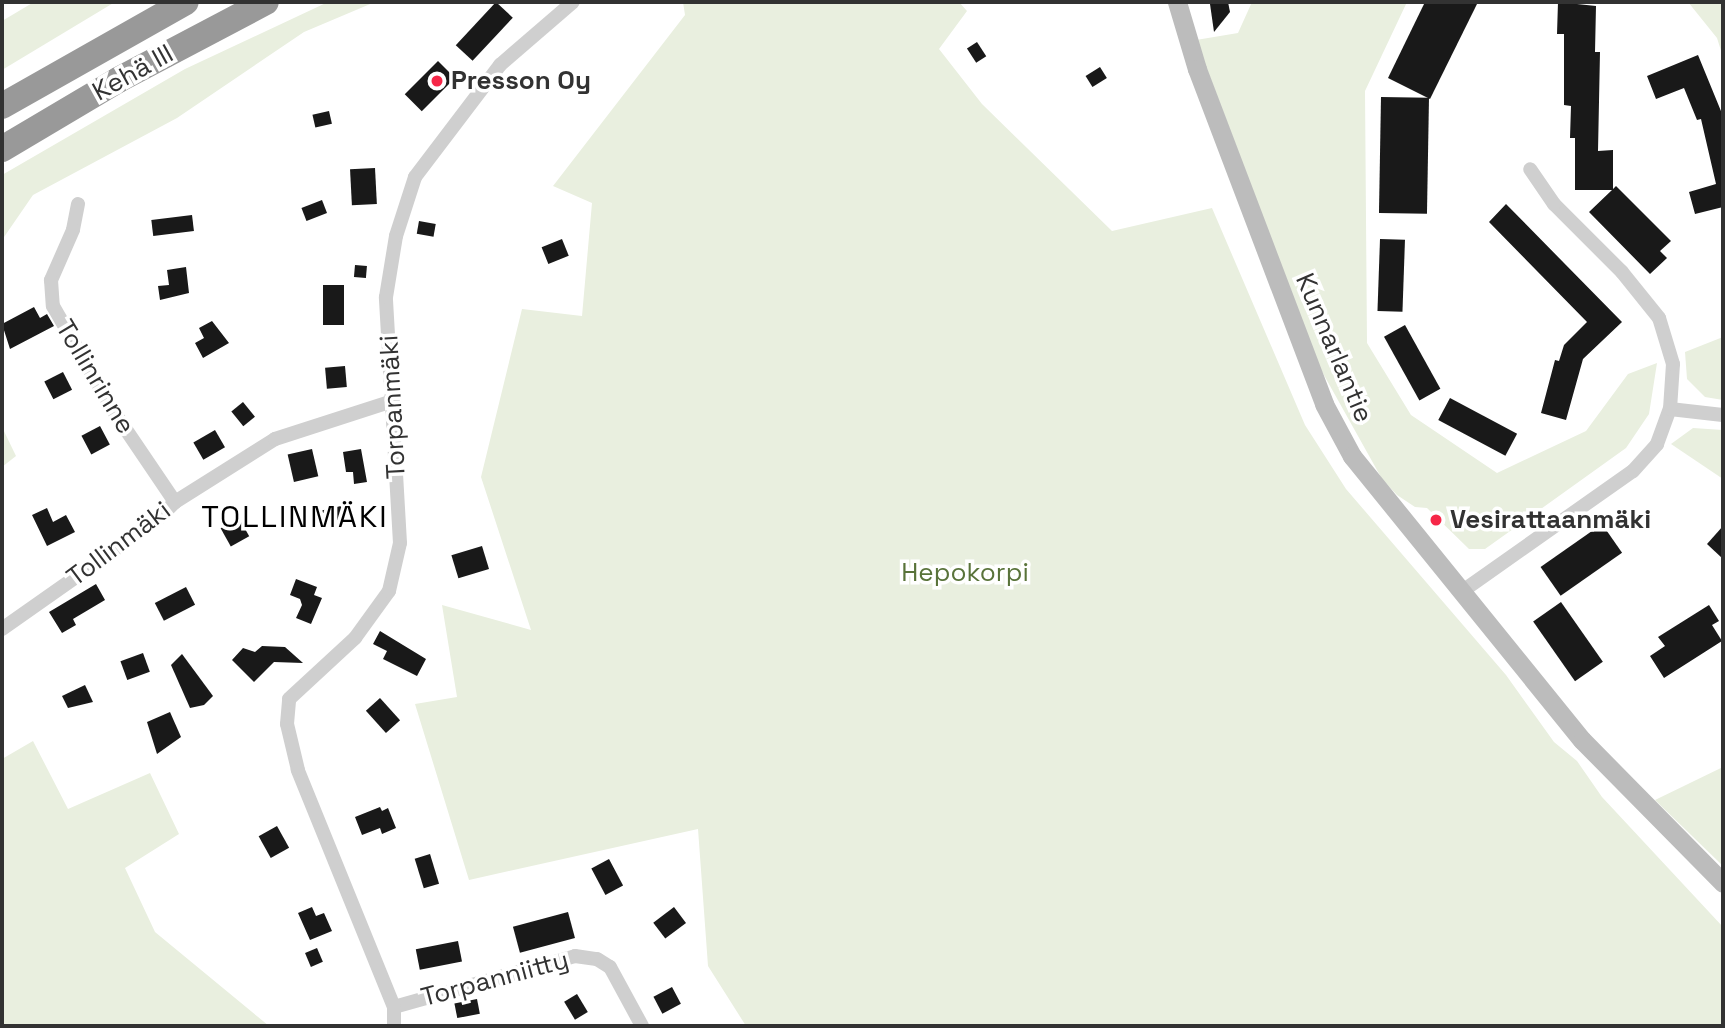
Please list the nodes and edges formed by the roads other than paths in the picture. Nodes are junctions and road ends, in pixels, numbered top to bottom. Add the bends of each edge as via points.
1 (187, 2) edge
2 (267, 2) edge
3 (573, 2) edge
4 (1177, 2) edge
5 (2, 106) edge
6 (2, 149) edge
7 (1530, 169) dead end
8 (78, 204) dead end
9 (393, 401) junction
10 (1671, 409) junction
11 (1723, 415) edge
12 (175, 502) junction
13 (1464, 590) junction
14 (2, 629) edge
15 (1723, 883) edge
16 (394, 1007) junction
17 (394, 1026) edge
18 (642, 1026) edge

1 - 5 highway, Kehä III
2 - 6 highway, Kehä III via 118,80
3 - 9 street, Torpanmäki via 500,65 415,177 396,236 386,297
4 - 13 main road, Kunnarlantie via 1197,69 1324,404 1374,485
7 - 10 street via 1554,204 1622,272 1659,318 1673,364
8 - 12 street, Tollinrinne via 73,230 51,279 53,306 114,412
9 - 12 street, Tollinmäki via 275,439
9 - 16 street, Torpanmäki via 400,543 389,591 355,638 295,691 289,699 287,724 322,835
10 - 11 street
10 - 13 street via 1657,444 1633,471
12 - 14 street, Tollinmäki via 157,520
13 - 15 main road, Kunnarlantie via 1606,768
16 - 17 street, Torpanmäki
16 - 18 street, Torpanniitty via 575,956 597,959 610,967

